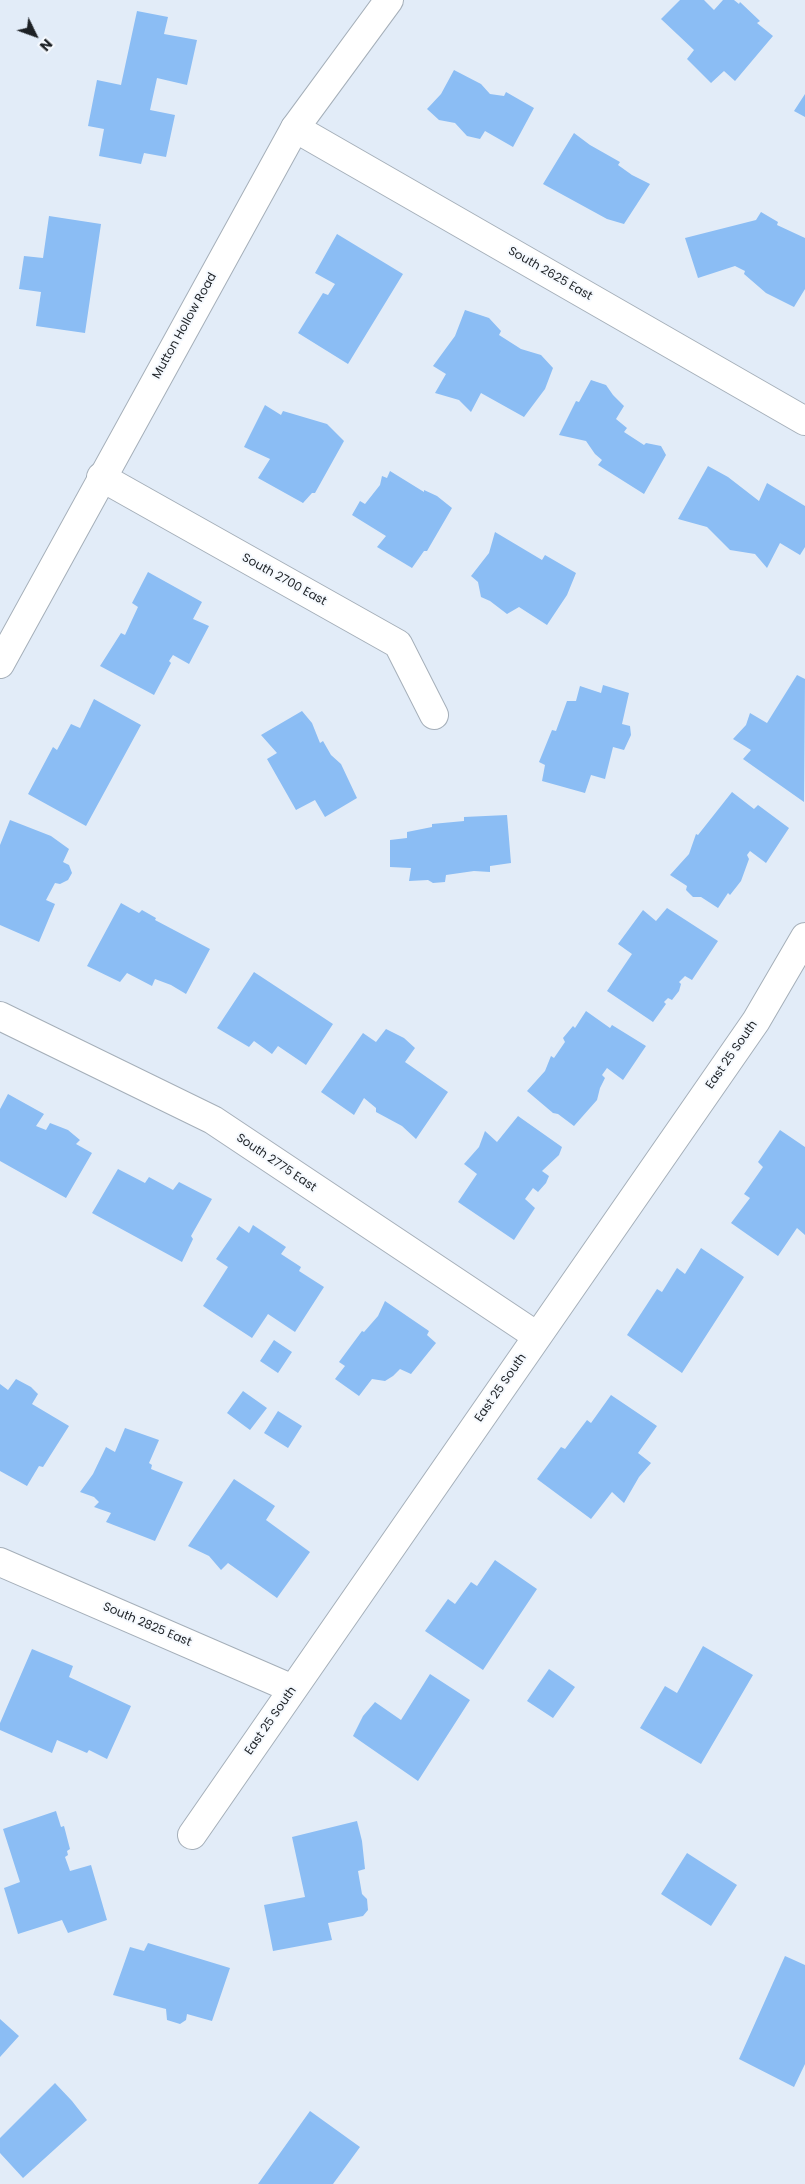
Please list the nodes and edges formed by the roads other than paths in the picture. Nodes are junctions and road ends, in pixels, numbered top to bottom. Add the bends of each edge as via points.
1 (389, 0) edge
2 (295, 128) junction
3 (805, 421) edge
4 (101, 477) junction
5 (0, 664) edge
6 (434, 715) dead end
7 (805, 937) edge
8 (0, 1016) edge
9 (537, 1336) junction
10 (0, 1562) edge
11 (293, 1689) junction
12 (192, 1835) dead end

1 - 2 street, Mutton Hollow Road
2 - 3 street, South 2625 East
2 - 4 street, Mutton Hollow Road
4 - 5 street, Mutton Hollow Road
4 - 6 street, South 2700 East via 398,644
7 - 9 street, East 25 South via 756,1021
8 - 9 street, South 2775 East via 213,1120
9 - 11 street, East 25 South
10 - 11 street, South 2825 East
11 - 12 street, East 25 South

